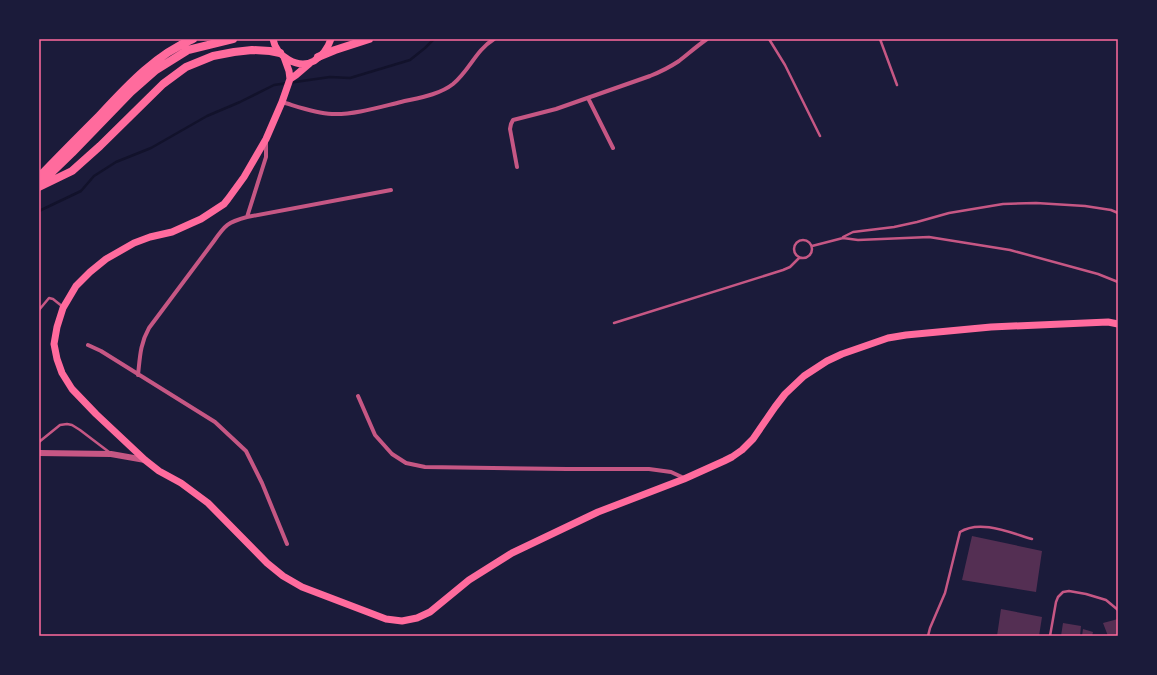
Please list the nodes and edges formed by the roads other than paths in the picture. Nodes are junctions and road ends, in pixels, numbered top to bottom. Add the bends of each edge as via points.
1 (193, 39) edge
2 (233, 39) edge
3 (273, 39) edge
4 (330, 39) edge
5 (369, 39) edge
6 (494, 39) edge
7 (707, 39) edge
8 (769, 39) edge
9 (880, 39) edge
10 (282, 55) junction
11 (318, 57) junction
12 (311, 62) junction
13 (289, 80) junction
14 (897, 85) dead end
15 (588, 98) junction
16 (282, 102) junction
17 (820, 136) dead end
18 (266, 139) junction
19 (614, 148) dead end
20 (518, 167) dead end
21 (39, 177) edge
22 (39, 186) edge
23 (391, 190) dead end
24 (1118, 213) edge
25 (247, 217) junction
26 (842, 238) junction
27 (812, 246) junction
28 (799, 258) junction
29 (1118, 282) edge
30 (63, 308) junction
31 (39, 310) edge
32 (614, 323) dead end
33 (1118, 324) edge
34 (88, 345) dead end
35 (138, 375) junction
36 (358, 396) dead end
37 (39, 442) edge
38 (39, 453) edge
39 (111, 454) junction
40 (145, 460) junction
41 (684, 479) junction
42 (1032, 539) dead end
43 (287, 544) dead end
44 (1118, 610) edge
45 (928, 636) edge
46 (1050, 636) edge

1 - 21 highway via 175,47 139,74
2 - 22 highway via 188,50 156,70
3 - 10 main road
4 - 11 main road
5 - 11 highway
6 - 16 street via 476,55 466,71 438,92 368,110 334,114 317,113
7 - 15 street via 663,70
8 - 17 lane via 785,65
9 - 14 lane
10 - 12 main road via 300,63
10 - 13 main road via 289,71
10 - 22 highway via 270,51 234,52 213,56 186,68 163,84 72,171
11 - 12 main road
12 - 13 main road
13 - 16 main road
15 - 19 street
15 - 20 street via 513,120 510,129
16 - 18 main road
18 - 25 street via 266,157
18 - 30 main road via 224,204 201,219 172,232 134,243 106,260 76,286
23 - 25 street
24 - 26 lane via 1085,206 1003,204 949,213 894,227 853,232
25 - 35 street via 235,220 222,229 149,328 140,349
26 - 27 lane
26 - 29 lane via 858,240 929,237 956,241 1010,250
27 - 28 lane via 809,256
27 - 28 lane via 804,240 795,244 795,254
28 - 32 lane via 783,270
30 - 31 lane via 49,298
30 - 40 main road via 54,344 62,373 86,403
33 - 41 main road via 1108,322 991,327 906,335 888,338 842,354 814,368 799,380 775,407 758,434 742,450
34 - 35 street
35 - 43 street via 215,422 246,451
36 - 41 street via 374,435 392,454 406,463 425,467 649,469 671,472
37 - 39 lane via 60,425 67,424 80,430
38 - 39 street
39 - 40 street
40 - 41 main road via 208,503 283,576 302,587 386,619 402,621 430,612 469,580 512,553 598,512
42 - 45 lane via 986,526 966,528 960,532 945,593
44 - 46 lane via 1106,600 1086,594 1063,592 1056,602

